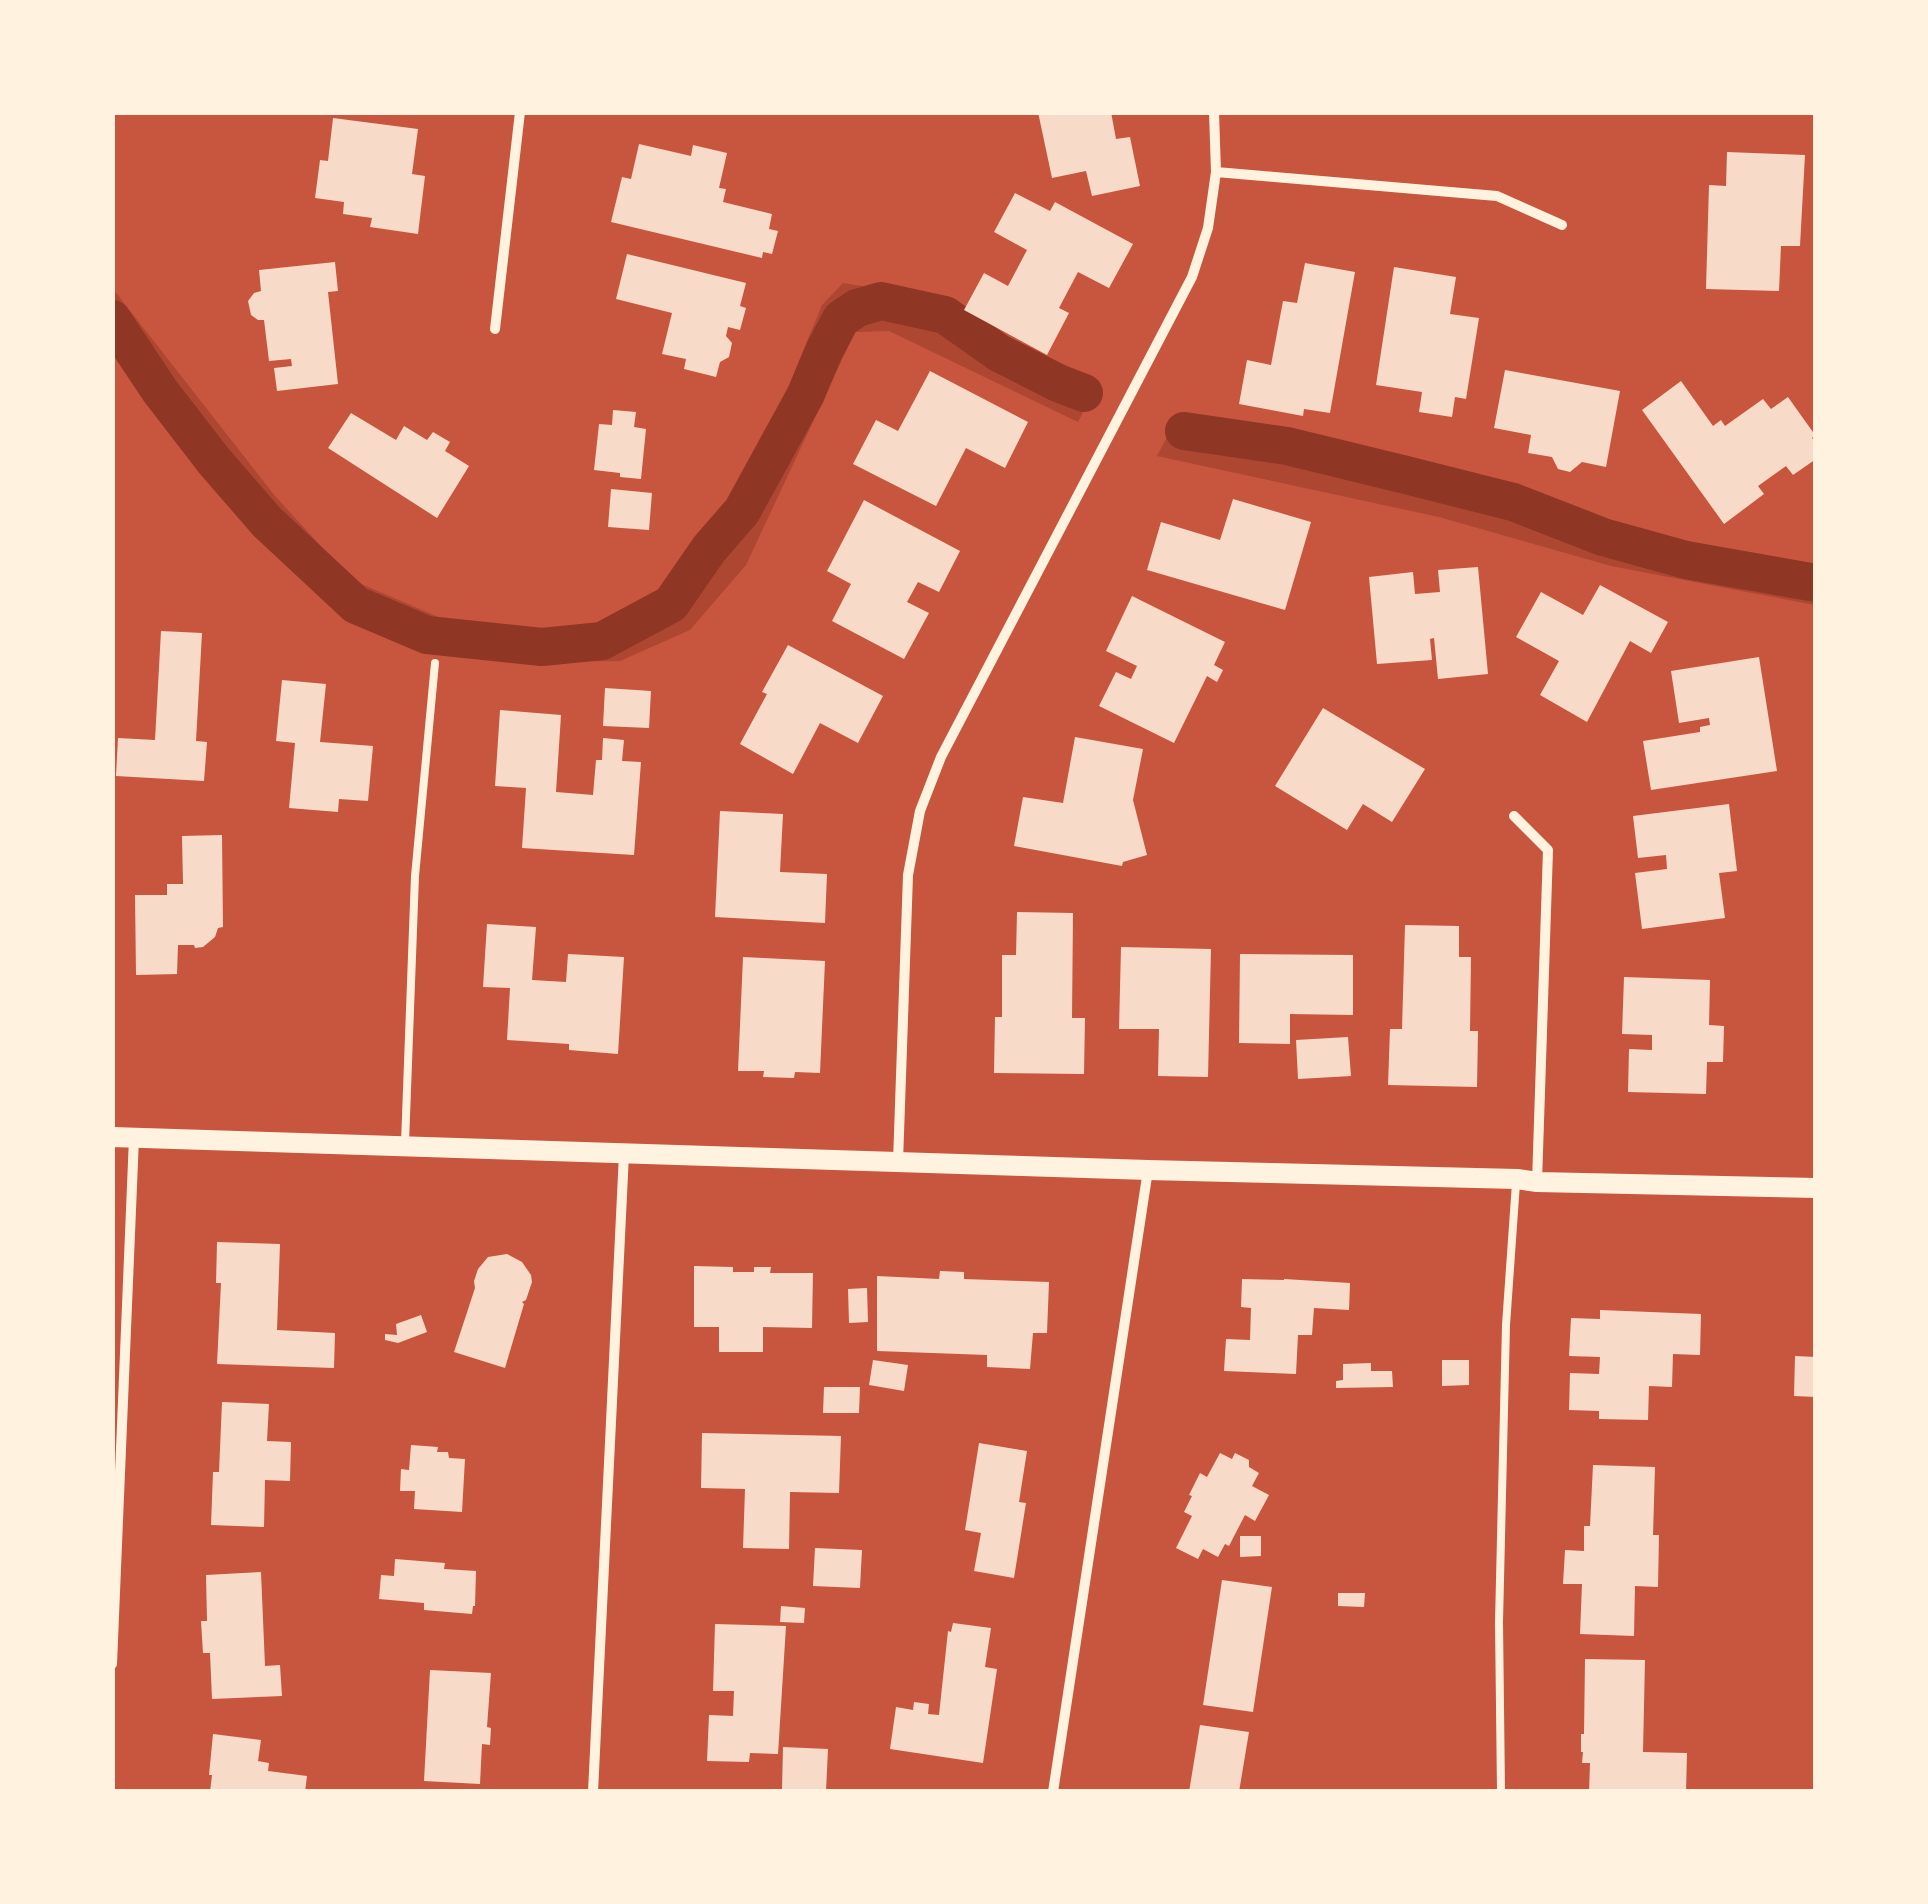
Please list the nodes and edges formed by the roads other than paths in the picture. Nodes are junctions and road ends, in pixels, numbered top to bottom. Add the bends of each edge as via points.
1 (520, 112) edge
2 (1214, 112) edge
3 (1216, 172) junction
4 (1562, 225) dead end
5 (495, 329) dead end
6 (435, 663) dead end
7 (1514, 816) dead end
8 (123, 1137) edge
9 (405, 1147) junction
10 (624, 1154) junction
11 (898, 1162) junction
12 (1148, 1170) junction
13 (1527, 1180) junction
14 (1816, 1188) edge
15 (112, 1664) edge
16 (593, 1792) edge
17 (1052, 1792) edge
18 (1501, 1792) edge

1 - 5 street
2 - 3 street
3 - 4 street via 1497,196
3 - 11 street via 1192,277 940,756 920,811 908,875
6 - 9 lane via 415,876
7 - 13 street via 1548,850
8 - 9 main road
8 - 15 street
9 - 10 main road
10 - 11 main road
10 - 16 street
11 - 12 main road
12 - 13 main road
12 - 17 street
13 - 14 main road
13 - 18 lane via 1506,1326

